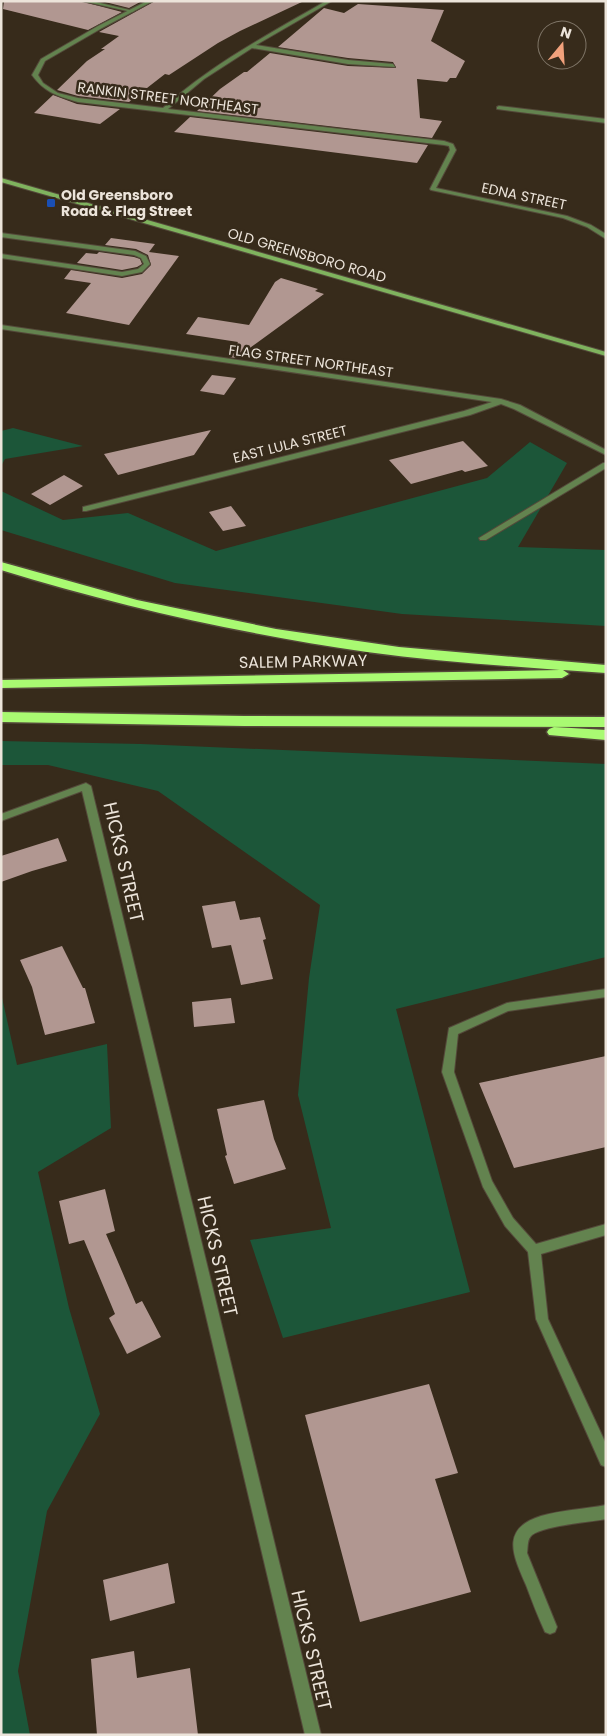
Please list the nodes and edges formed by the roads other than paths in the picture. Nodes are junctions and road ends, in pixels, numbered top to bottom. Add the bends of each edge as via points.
1 (84, 1) edge
2 (151, 1) edge
3 (330, 1) edge
4 (132, 11) junction
5 (252, 46) junction
6 (393, 66) dead end
7 (499, 108) dead end
8 (164, 110) junction
9 (606, 121) edge
10 (1, 180) edge
11 (433, 190) joint
12 (1, 234) edge
13 (606, 237) edge
14 (1, 256) edge
15 (1, 327) edge
16 (606, 354) edge
17 (500, 402) junction
18 (606, 454) edge
19 (606, 465) edge
20 (86, 509) dead end
21 (484, 538) dead end
22 (1, 566) edge
23 (606, 669) edge
24 (606, 673) edge
25 (1, 684) edge
26 (1, 717) edge
27 (408, 722) junction
28 (606, 722) edge
29 (606, 735) edge
30 (1, 818) edge
31 (606, 993) edge
32 (606, 1229) edge
33 (534, 1250) junction
34 (606, 1460) edge
35 (606, 1512) edge
36 (550, 1628) dead end
37 (313, 1735) edge

1 - 4 street
2 - 4 street, RANKIN STREET NORTHEAST
3 - 5 street
4 - 8 street, RANKIN STREET NORTHEAST via 43,60 36,75 41,84 56,94 103,104
5 - 6 street
5 - 8 street via 204,76
7 - 9 street
8 - 11 street, RANKIN STREET NORTHEAST via 444,142 453,150
10 - 16 street, OLD GREENSBORO ROAD
11 - 13 street, EDNA STREET via 565,217 590,226
12 - 14 street via 135,253 144,257 148,264 140,270 122,274
15 - 17 street, FLAG STREET NORTHEAST
17 - 18 street, FLAG STREET NORTHEAST via 517,407
17 - 20 street, EAST LULA STREET
19 - 21 street
22 - 23 highway via 119,601 304,638 436,655
24 - 25 highway, SALEM PARKWAY
26 - 27 highway
27 - 28 highway
27 - 29 highway
30 - 37 street, HICKS STREET via 86,786
31 - 33 street via 507,1007 452,1031 448,1072 488,1183 509,1222
32 - 33 street
33 - 34 street via 542,1319
35 - 36 street via 540,1523 526,1530 521,1538 520,1553

